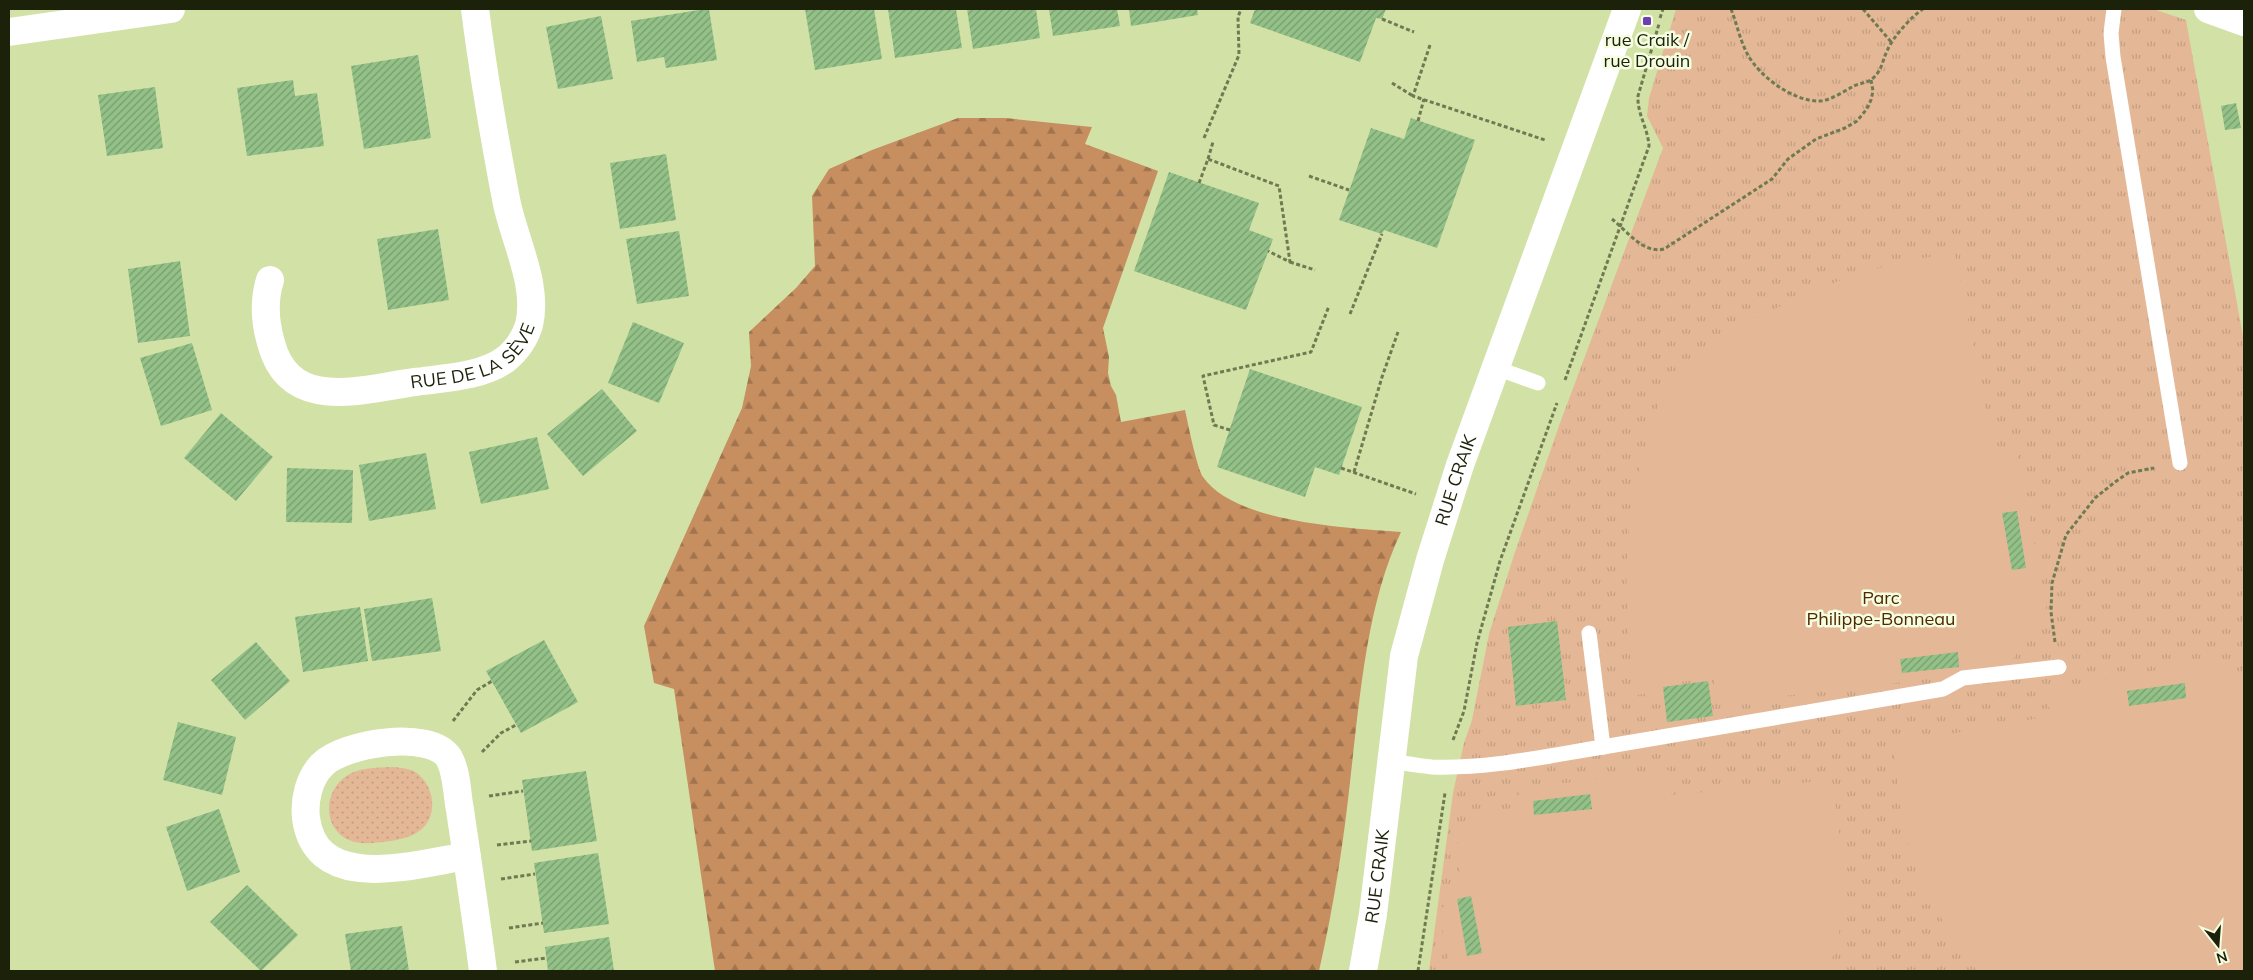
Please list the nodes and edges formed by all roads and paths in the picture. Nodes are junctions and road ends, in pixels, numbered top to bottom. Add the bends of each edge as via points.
1 (171, 9) edge
2 (475, 9) edge
3 (1241, 9) edge
4 (1626, 9) edge
5 (1731, 9) edge
6 (1863, 9) edge
7 (1923, 9) edge
8 (2114, 9) edge
9 (2208, 9) edge
10 (1382, 19) dead end
11 (2244, 22) edge
12 (9, 32) edge
13 (1414, 32) dead end
14 (1892, 43) junction
15 (1430, 45) dead end
16 (1871, 80) junction
17 (1392, 82) dead end
18 (1413, 96) junction
19 (1424, 100) junction
20 (1418, 121) dead end
21 (1204, 138) dead end
22 (1547, 141) dead end
23 (1213, 142) dead end
24 (1208, 159) junction
25 (1309, 176) dead end
26 (1199, 183) dead end
27 (1349, 190) dead end
28 (1612, 219) dead end
29 (1382, 234) dead end
30 (1268, 251) dead end
31 (1290, 262) junction
32 (1315, 270) dead end
33 (270, 280) dead end
34 (1328, 306) dead end
35 (1350, 314) dead end
36 (1398, 332) dead end
37 (1496, 368) junction
38 (1538, 383) dead end
39 (1230, 430) dead end
40 (2180, 463) dead end
41 (1341, 468) dead end
42 (1354, 472) junction
43 (2128, 473) dead end
44 (1447, 504) junction
45 (1589, 633) dead end
46 (2059, 667) joint
47 (492, 681) dead end
48 (516, 725) dead end
49 (434, 746) junction
50 (1603, 747) junction
51 (479, 756) dead end
52 (1390, 761) junction
53 (1445, 789) dead end
54 (523, 791) dead end
55 (485, 797) dead end
56 (531, 841) dead end
57 (492, 846) dead end
58 (467, 856) junction
59 (535, 874) dead end
60 (497, 879) dead end
61 (543, 923) dead end
62 (505, 929) dead end
63 (546, 958) dead end
64 (509, 963) dead end
65 (483, 971) edge
66 (1363, 971) edge
67 (1418, 971) edge

1 - 12 street
2 - 33 street, RUE DE LA SÈVE via 506,201 528,276 529,324 521,343 506,359 484,369 453,376 340,392 304,388 288,377 272,349 265,307
3 - 21 path via 1238,17 1239,55
4 - 37 street, RUE CRAIK
5 - 16 path via 1749,57 1763,75 1793,94 1806,100 1822,101
6 - 14 path
7 - 14 path
8 - 40 lane via 2114,57
9 - 11 street
10 - 13 path
14 - 16 path via 1883,67
15 - 18 path
16 - 28 path via 1871,100 1857,121 1816,139 1788,160 1772,179 1664,249 1646,248
17 - 18 path
18 - 19 path
19 - 20 path
19 - 22 path
23 - 24 path
24 - 26 path
24 - 31 path via 1279,186
25 - 27 path
29 - 35 path
30 - 31 path
31 - 32 path
34 - 39 path via 1311,352 1203,376 1214,425
36 - 42 path
37 - 38 lane
37 - 44 street, RUE CRAIK
41 - 42 path
42 - 44 path
43 - 46 path via 2096,498 2066,535 2052,583 2051,612
44 - 52 street, RUE CRAIK via 1404,656
45 - 50 lane
46 - 50 lane via 1963,678 1944,690
47 - 49 path via 477,690
48 - 51 path via 501,733
49 - 58 street via 444,752 452,767
49 - 58 street via 388,743 368,745 333,756 313,778 306,803 308,828 321,852 333,862 348,866 383,868
50 - 52 lane via 1478,765 1434,767
52 - 66 street, RUE CRAIK via 1373,914
53 - 67 path
54 - 55 path
56 - 57 path
58 - 65 street
59 - 60 path
61 - 62 path
63 - 64 path

